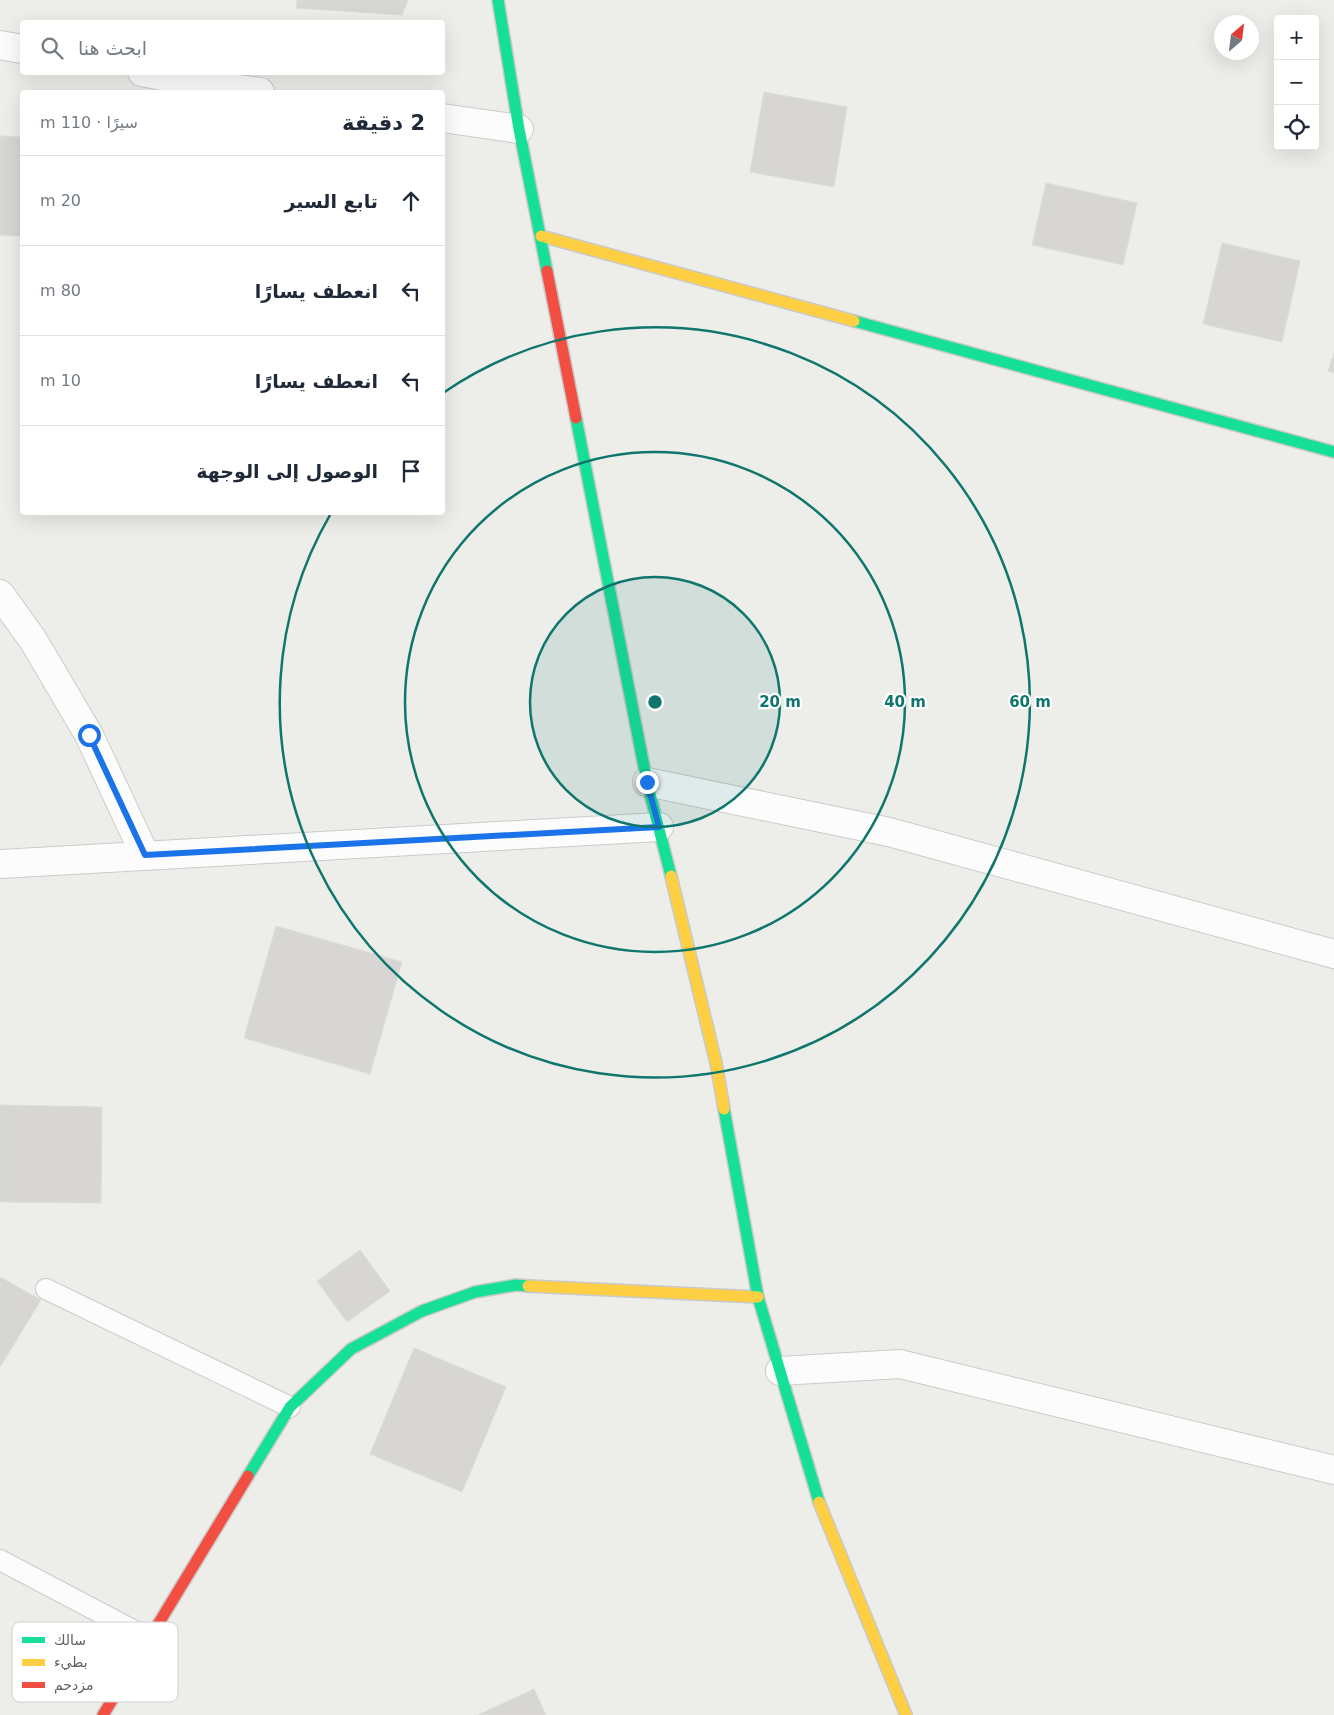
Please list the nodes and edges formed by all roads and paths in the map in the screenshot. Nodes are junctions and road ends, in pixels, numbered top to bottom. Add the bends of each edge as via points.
1 (498, 0) edge
2 (0, 45) edge
3 (20, 49) edge
4 (157, 75) edge
5 (245, 90) edge
6 (445, 118) edge
7 (519, 129) junction
8 (541, 236) junction
9 (1334, 452) edge
10 (0, 594) edge
11 (647, 782) junction
12 (659, 827) junction
13 (145, 855) junction
14 (0, 864) edge
15 (1334, 954) edge
16 (46, 1289) dead end
17 (758, 1296) junction
18 (780, 1371) junction
19 (290, 1407) junction
20 (1334, 1470) edge
21 (0, 1560) edge
22 (118, 1622) edge
23 (160, 1622) edge
24 (111, 1702) edge
25 (103, 1715) edge
26 (905, 1715) edge

1 - 7 street
2 - 3 street
4 - 5 street
6 - 7 street
7 - 8 street
8 - 9 street
8 - 11 street
10 - 13 street via 33,640 89,735
11 - 12 street
11 - 15 street via 889,832
12 - 13 street
12 - 17 street via 716,1063
13 - 14 street
16 - 19 lane
17 - 18 street
17 - 19 street via 516,1286 475,1292 422,1311 351,1349
18 - 20 street via 900,1364
18 - 26 street via 822,1510
19 - 23 street
21 - 22 lane
24 - 25 street

